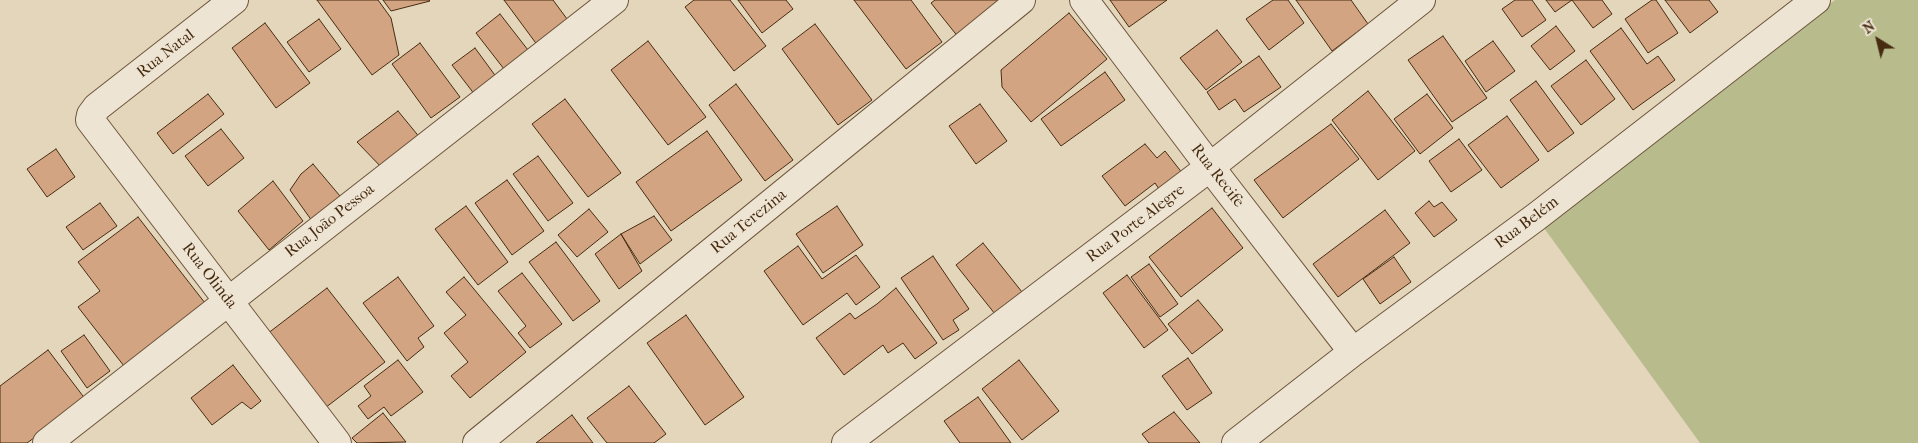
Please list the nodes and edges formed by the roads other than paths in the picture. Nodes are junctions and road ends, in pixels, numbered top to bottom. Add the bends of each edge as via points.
1 (234, 0) edge
2 (614, 0) edge
3 (1022, 0) edge
4 (1084, 0) edge
5 (1421, 0) edge
6 (1816, 0) edge
7 (97, 107) joint
8 (1210, 168) junction
9 (228, 301) junction
10 (1353, 352) junction
11 (47, 443) edge
12 (337, 443) edge
13 (478, 443) edge
14 (846, 443) edge
15 (1236, 443) edge

1 - 7 street, Rua Natal
2 - 9 street, Rua João Pessoa
3 - 13 street, Rua Terezina
4 - 8 street, Rua Recife
5 - 8 street, Rua Porte Alegre
6 - 10 street, Rua Belém via 1536,217
7 - 9 street, Rua Olinda via 90,115 94,126
8 - 10 street, Rua Recife
8 - 14 street, Rua Porte Alegre
9 - 11 street, Rua João Pessoa
9 - 12 street, Rua Olinda
10 - 15 street, Rua Belém

